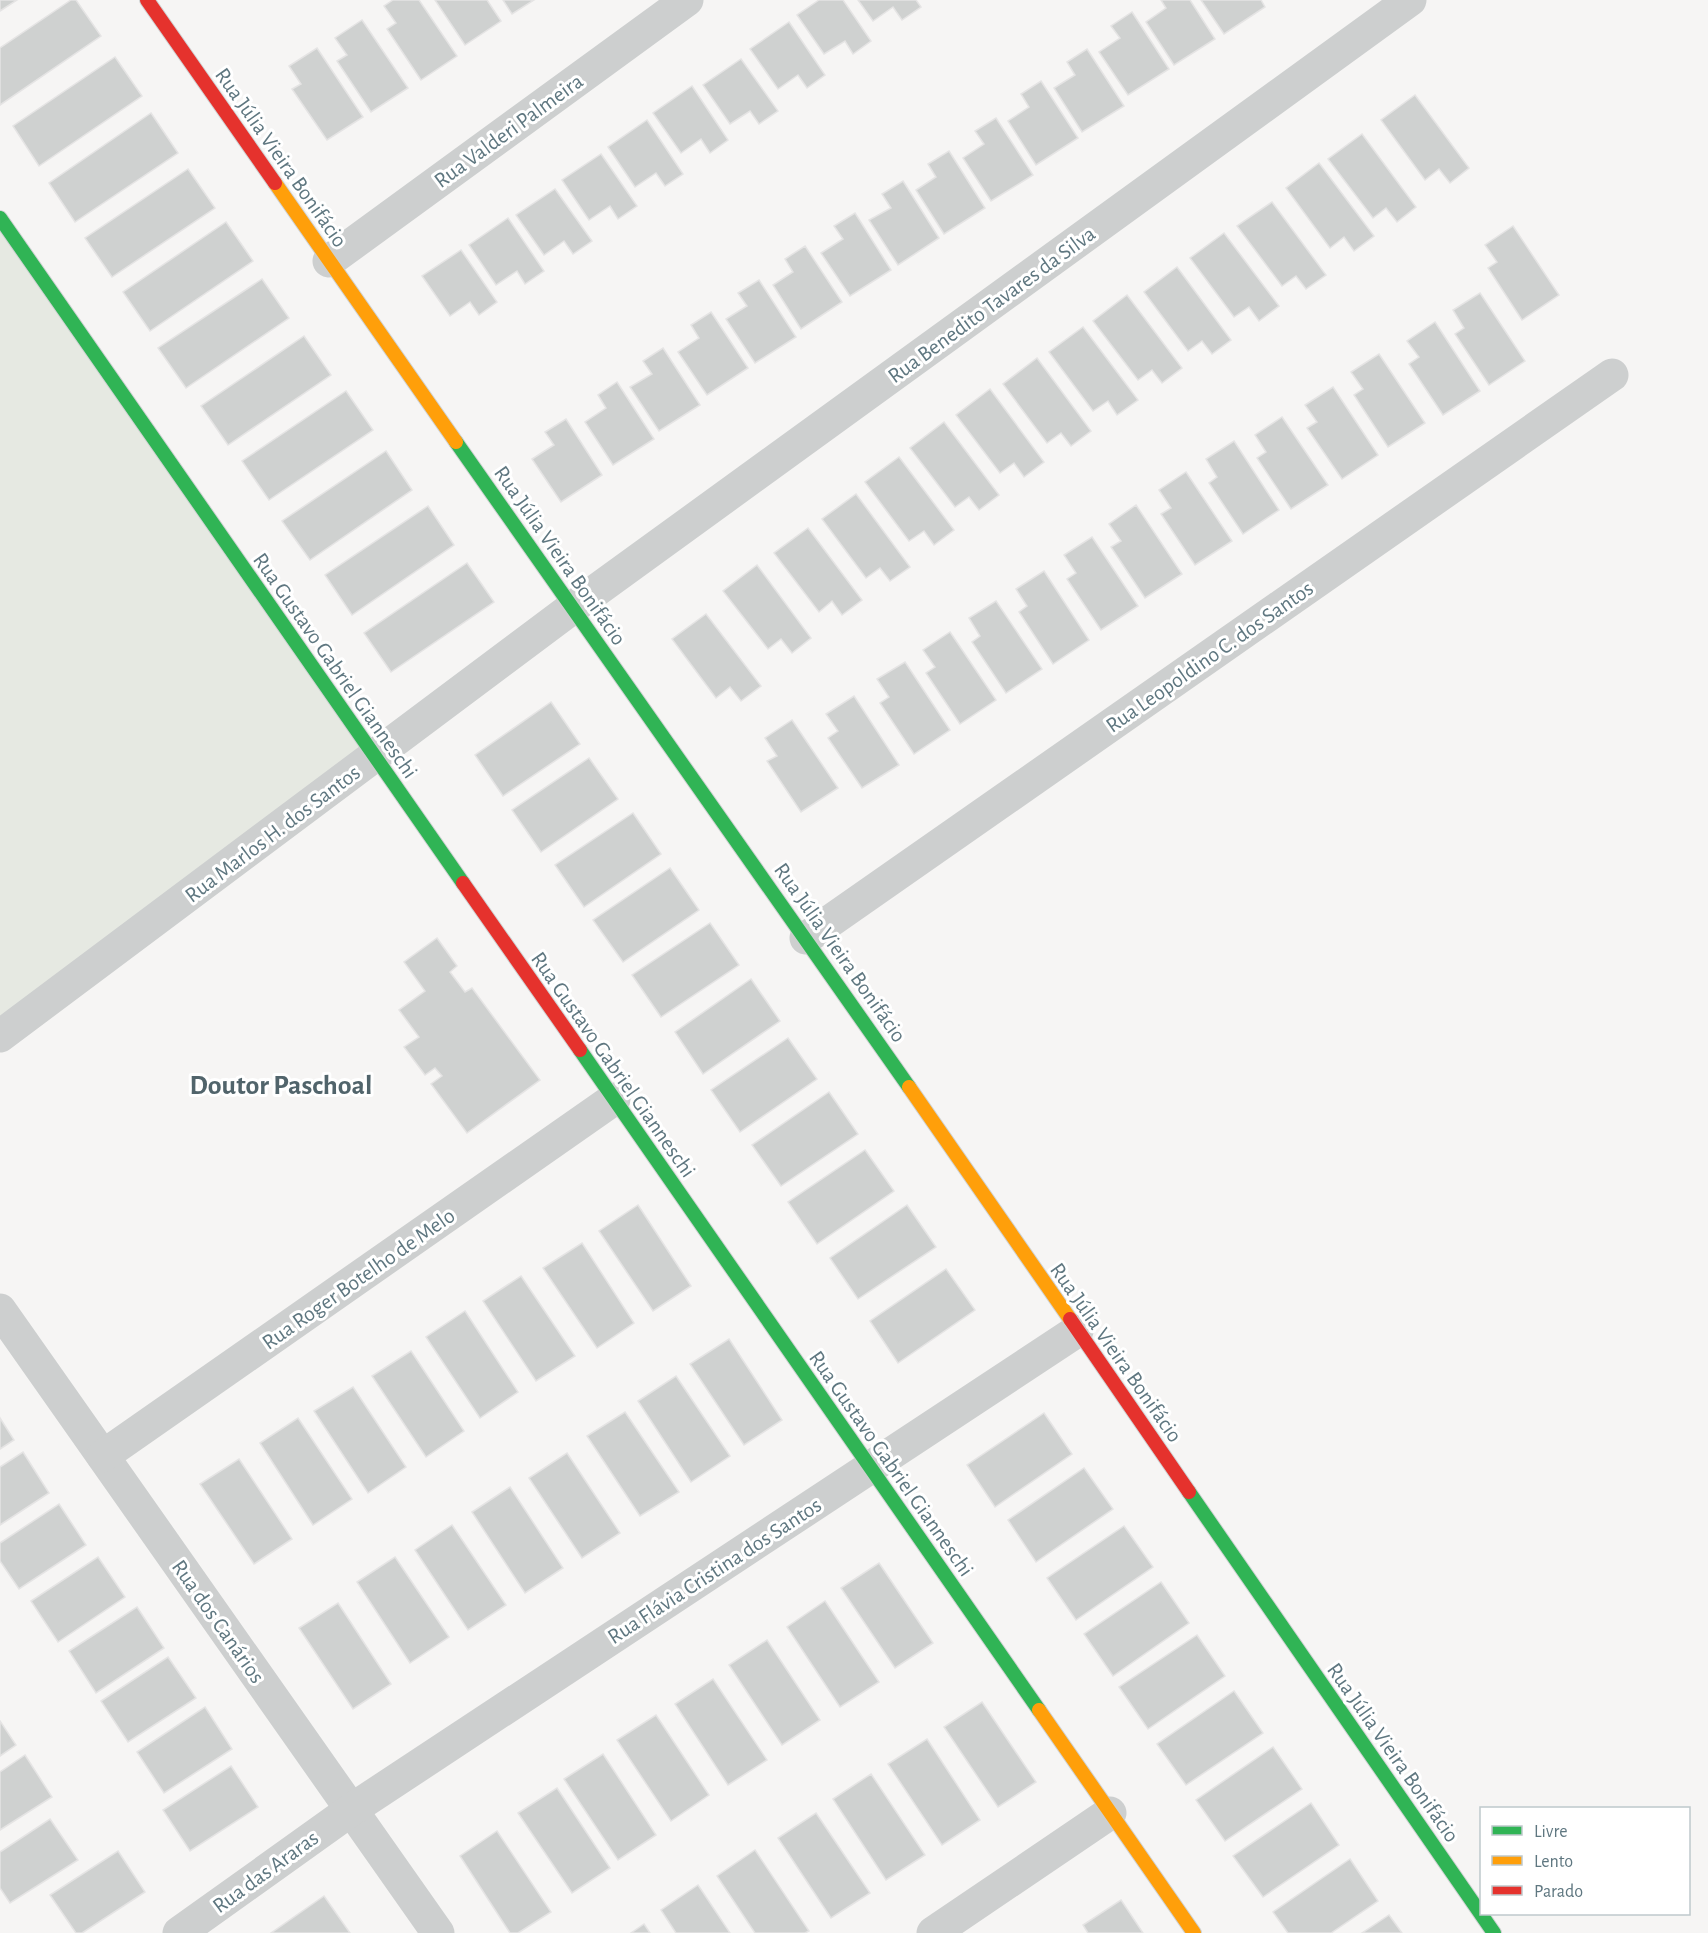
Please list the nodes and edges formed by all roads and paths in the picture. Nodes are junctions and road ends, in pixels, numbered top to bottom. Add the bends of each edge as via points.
1 (147, 0) edge
2 (687, 0) edge
3 (1410, 0) edge
4 (0, 219) edge
5 (329, 261) junction
6 (1612, 375) dead end
7 (572, 608) junction
8 (374, 757) junction
9 (806, 938) junction
10 (0, 1036) edge
11 (614, 1099) junction
12 (0, 1310) edge
13 (1077, 1331) junction
14 (103, 1456) junction
15 (869, 1468) junction
16 (351, 1809) junction
17 (1110, 1813) junction
18 (1480, 1913) edge
19 (1482, 1915) edge
20 (179, 1933) edge
21 (438, 1933) edge
22 (933, 1933) edge
23 (1194, 1933) edge
24 (1494, 1933) edge

1 - 5 street, Rua Júlia Vieira Bonifácio
2 - 5 street, Rua Valderi Palmeira
3 - 7 street, Rua Benedito Tavares da Silva
4 - 8 street, Rua Gustavo Gabriel Gianneschi
5 - 7 street, Rua Júlia Vieira Bonifácio
6 - 9 street, Rua Leopoldino C. dos Santos
7 - 8 street, Rua Marlos H. dos Santos
7 - 9 street, Rua Júlia Vieira Bonifácio
8 - 10 street, Rua Marlos H. dos Santos
8 - 11 street, Rua Gustavo Gabriel Gianneschi
9 - 13 street, Rua Júlia Vieira Bonifácio
11 - 14 street, Rua Roger Botelho de Melo
11 - 15 street, Rua Gustavo Gabriel Gianneschi
12 - 14 street, Rua dos Canários
13 - 15 street, Rua Flávia Cristina dos Santos
13 - 18 street, Rua Júlia Vieira Bonifácio
14 - 16 street, Rua dos Canários
15 - 16 street, Rua Flávia Cristina dos Santos
15 - 17 street, Rua Gustavo Gabriel Gianneschi
16 - 20 street, Rua das Araras
16 - 21 street, Rua dos Canários
17 - 22 street
17 - 23 street, Rua Gustavo Gabriel Gianneschi
19 - 24 street, Rua Júlia Vieira Bonifácio

